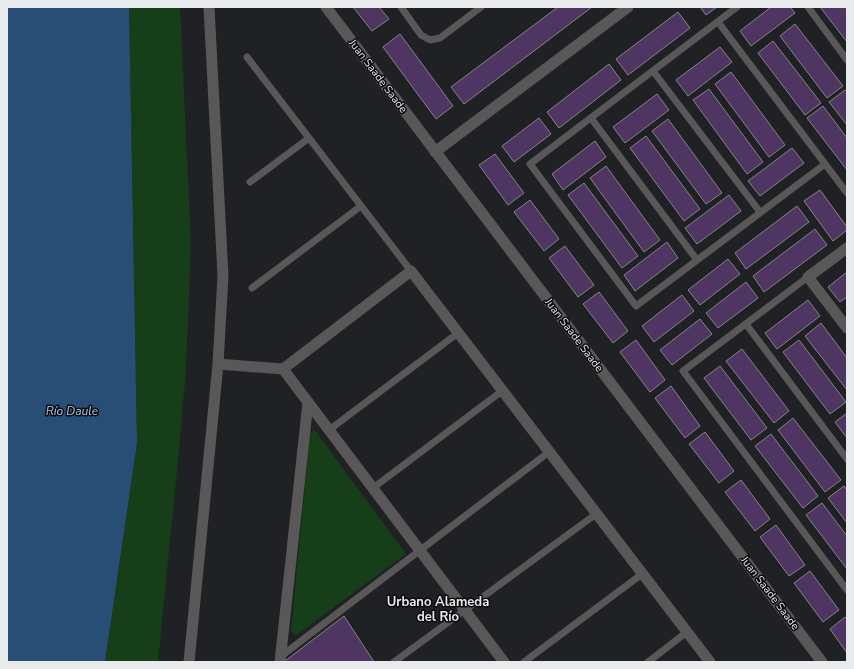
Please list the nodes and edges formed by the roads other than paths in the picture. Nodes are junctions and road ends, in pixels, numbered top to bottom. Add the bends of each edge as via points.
1 (209, 7) edge
2 (326, 7) edge
3 (401, 7) edge
4 (481, 7) edge
5 (628, 7) edge
6 (737, 7) edge
7 (808, 7) edge
8 (718, 22) junction
9 (247, 57) dead end
10 (847, 60) edge
11 (653, 70) junction
12 (591, 118) junction
13 (309, 138) junction
14 (435, 152) junction
15 (825, 164) junction
16 (250, 182) dead end
17 (847, 193) edge
18 (361, 206) junction
19 (760, 212) junction
20 (847, 248) edge
21 (697, 260) junction
22 (411, 271) junction
23 (808, 277) junction
24 (252, 288) dead end
25 (746, 324) junction
26 (847, 328) edge
27 (458, 333) junction
28 (218, 364) junction
29 (283, 369) junction
30 (502, 391) junction
31 (308, 402) junction
32 (329, 430) junction
33 (549, 452) junction
34 (847, 459) edge
35 (373, 488) junction
36 (596, 514) junction
37 (420, 551) junction
38 (642, 574) junction
39 (847, 590) edge
40 (464, 610) junction
41 (687, 632) junction
42 (280, 659) edge
43 (189, 662) edge
44 (394, 662) edge
45 (504, 662) edge
46 (524, 662) edge
47 (648, 662) edge
48 (710, 662) edge
49 (822, 662) edge

1 - 28 street via 223,276
2 - 14 street, Juan Saade Saade
3 - 4 lane via 421,35 430,40 440,38
5 - 14 street
6 - 8 lane
7 - 10 lane
8 - 11 lane
8 - 15 lane
9 - 13 lane
11 - 12 lane
11 - 19 lane
12 - 21 lane
12 - 21 lane via 530,164 636,306
13 - 16 lane
13 - 18 lane
14 - 49 street, Juan Saade Saade
15 - 17 lane
15 - 19 lane
18 - 22 lane
18 - 24 lane
19 - 21 lane
20 - 23 street
22 - 27 street
22 - 29 street
23 - 25 lane
23 - 26 street
25 - 34 lane
25 - 39 lane via 683,371
27 - 30 street
27 - 32 lane
28 - 29 street
28 - 43 street
29 - 31 street
30 - 33 street
30 - 35 lane
31 - 32 street
31 - 42 street
32 - 35 street
33 - 36 street
33 - 37 lane
35 - 37 street
36 - 38 street
36 - 40 lane
37 - 40 street
37 - 42 lane
38 - 41 street
38 - 46 lane
40 - 44 lane
40 - 45 street
41 - 47 lane
41 - 48 street

